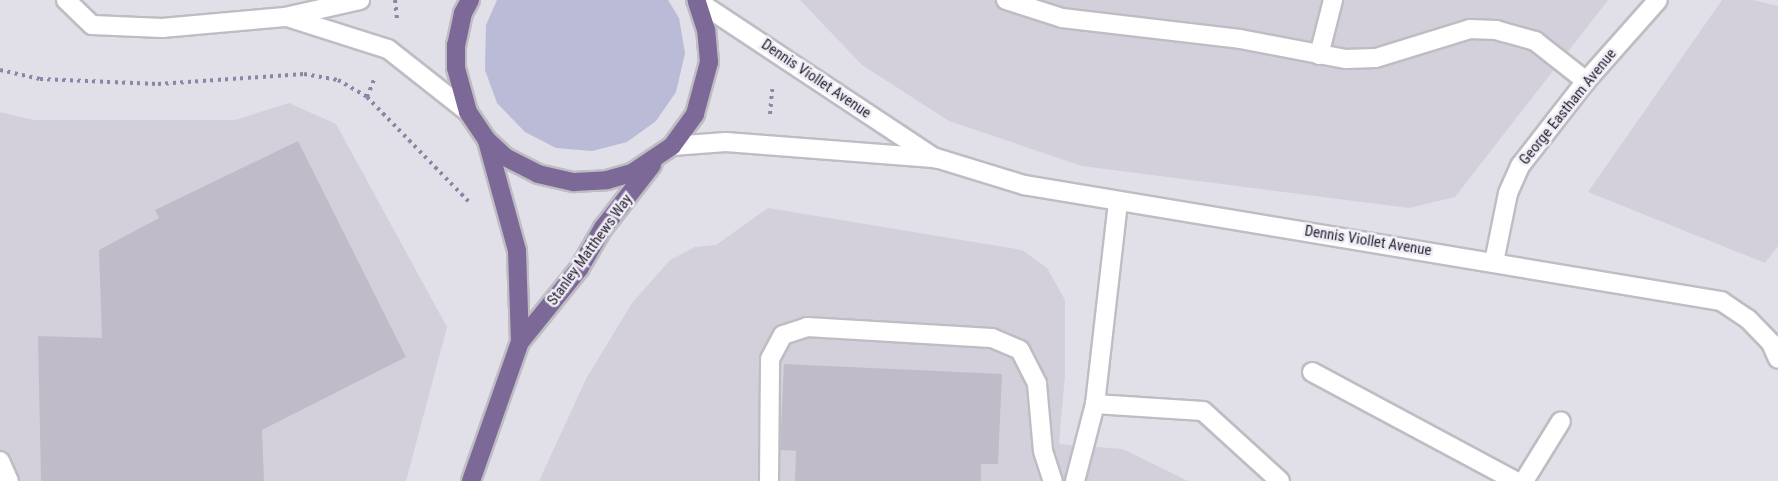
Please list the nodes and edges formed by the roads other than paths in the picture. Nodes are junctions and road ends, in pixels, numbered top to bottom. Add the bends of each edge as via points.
1 (66, 0) edge
2 (360, 0) edge
3 (470, 0) edge
4 (696, 0) edge
5 (1006, 0) edge
6 (1333, 0) edge
7 (1658, 0) edge
8 (285, 16) junction
9 (1319, 55) junction
10 (1586, 81) junction
11 (468, 112) junction
12 (487, 140) junction
13 (665, 152) junction
14 (936, 158) junction
15 (1119, 201) junction
16 (1494, 262) junction
17 (520, 342) junction
18 (1776, 347) edge
19 (1312, 372) dead end
20 (1095, 404) junction
21 (1561, 420) dead end
22 (0, 461) edge
23 (9, 481) edge
24 (471, 481) edge
25 (769, 481) edge
26 (1053, 481) edge
27 (1075, 481) edge
28 (1280, 481) edge
29 (1515, 481) edge
30 (1524, 481) edge

1 - 8 street via 92,25 162,28
2 - 8 street
3 - 11 main road via 456,45 456,68
4 - 13 main road, Stanley Matthews Way via 706,30 709,62 695,114
4 - 14 street, Dennis Viollet Avenue
5 - 9 street via 1062,18 1219,36
6 - 9 street
7 - 10 street, George Eastham Avenue
8 - 11 street via 388,49
9 - 10 street via 1346,60 1376,58 1444,35 1470,29 1496,30 1535,40
10 - 16 street, George Eastham Avenue via 1520,166 1508,193
11 - 12 main road
12 - 13 main road via 505,157 538,174 574,183 632,173
12 - 17 main road, Stanley Matthews Way via 517,251
13 - 14 street, Dennis Viollet Avenue via 768,145 832,153
13 - 17 main road, Stanley Matthews Way via 603,228 579,269
14 - 15 street, Dennis Viollet Avenue via 1024,185
15 - 16 street, Dennis Viollet Avenue
15 - 20 street
16 - 18 street, Dennis Viollet Avenue via 1721,301 1748,319
17 - 24 main road, Stanley Matthews Way
19 - 29 street
20 - 27 street
20 - 28 street via 1203,411
21 - 30 street
22 - 23 street
25 - 26 street via 770,359 783,335 807,327 992,338 1020,350 1037,384 1043,451

